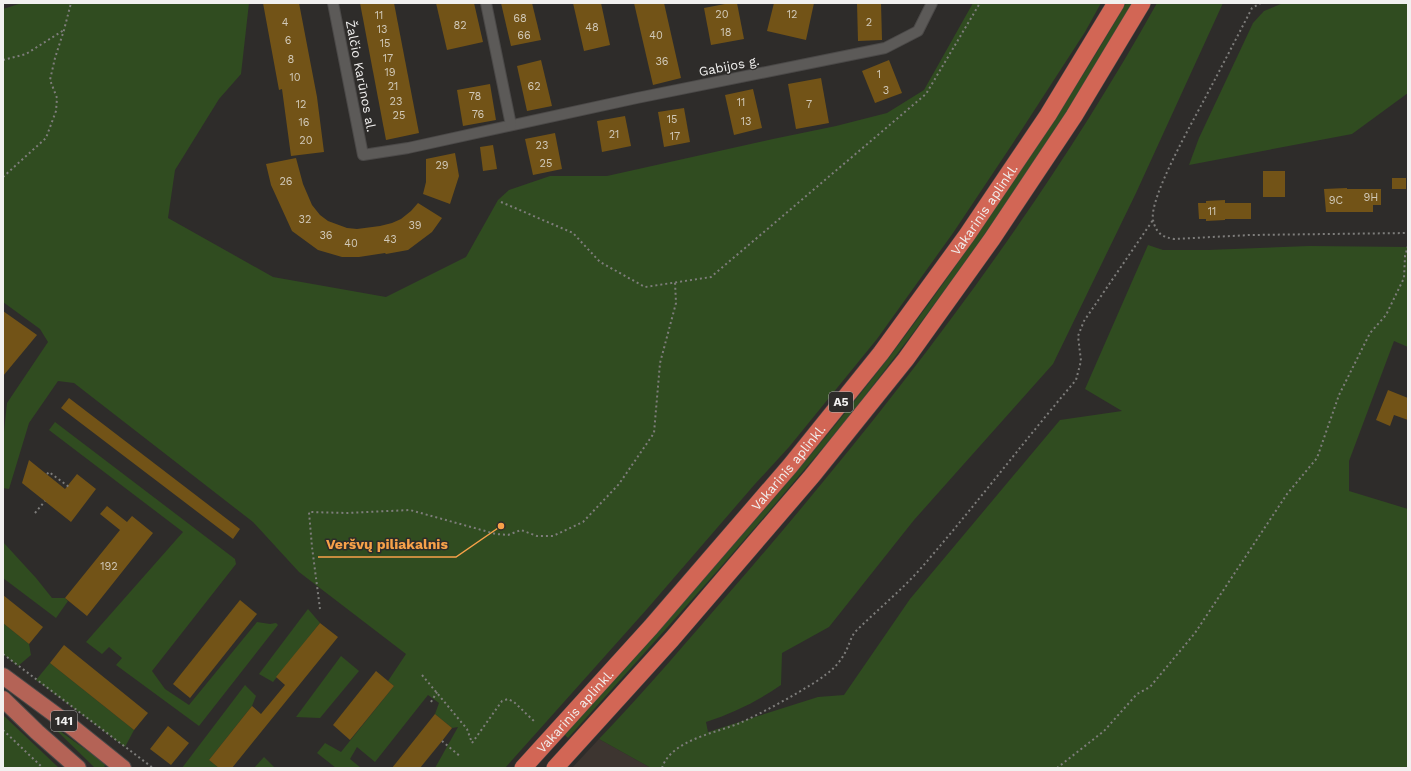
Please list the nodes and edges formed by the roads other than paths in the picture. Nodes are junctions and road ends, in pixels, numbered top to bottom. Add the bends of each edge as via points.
1 (333, 3) edge
2 (486, 3) edge
3 (932, 3) edge
4 (1116, 3) edge
5 (1142, 3) edge
6 (512, 125) junction
7 (363, 155) joint
8 (3, 676) edge
9 (3, 699) edge
10 (78, 768) edge
11 (123, 768) edge
12 (523, 768) edge
13 (555, 768) edge

1 - 7 street, Žalčio Karūnos al.
2 - 6 street
3 - 6 street, Gabijos g. via 918,31 885,48
4 - 12 highway, Vakarinis aplinkl. / A5 via 1044,121 967,235 881,352 790,466 651,627
5 - 13 highway, Vakarinis aplinkl. / A5 via 1074,116 992,239 906,359 812,476 672,639
6 - 7 street, Gabijos g. via 408,148
8 - 11 main road, 141
9 - 10 main road, 141

